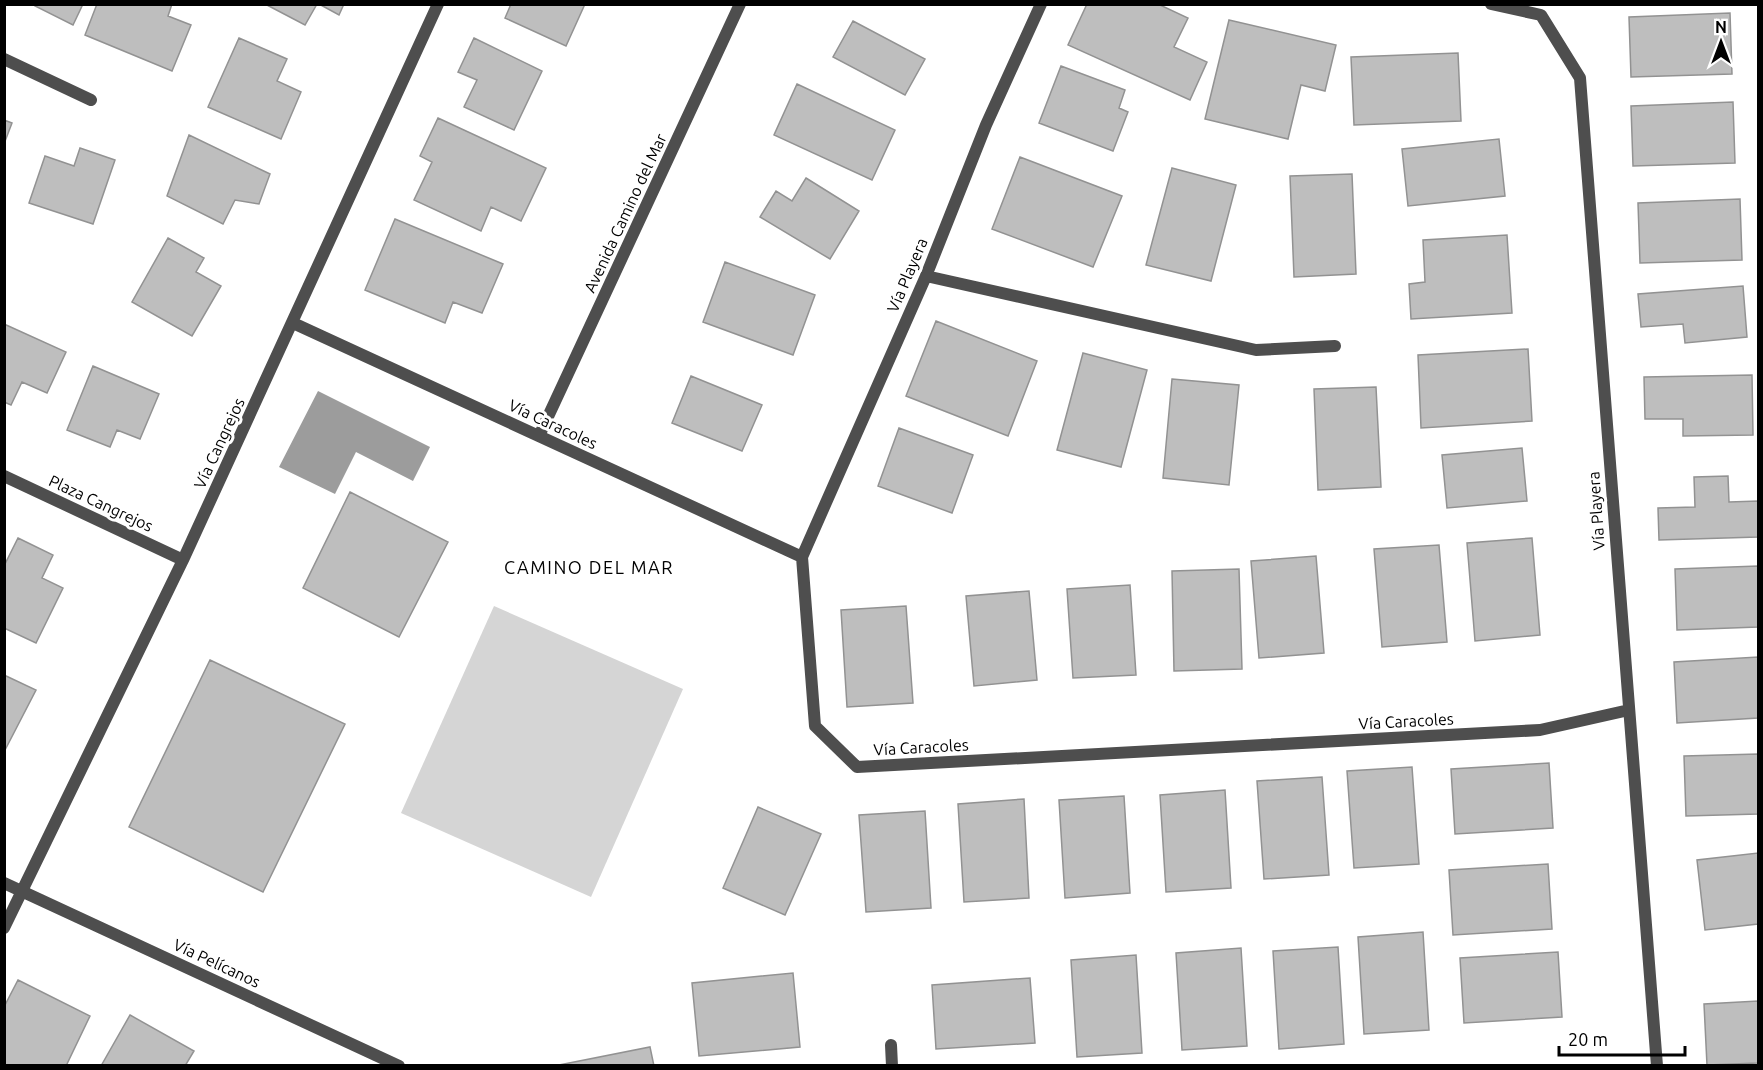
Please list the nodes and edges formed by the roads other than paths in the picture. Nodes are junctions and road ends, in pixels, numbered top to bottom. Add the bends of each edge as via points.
1 (438, 4) edge
2 (740, 4) edge
3 (1041, 4) edge
4 (1491, 4) edge
5 (4, 60) edge
6 (91, 100) dead end
7 (926, 276) junction
8 (293, 323) junction
9 (1335, 346) dead end
10 (539, 436) junction
11 (4, 476) edge
12 (802, 557) junction
13 (183, 560) junction
14 (1629, 710) junction
15 (4, 883) edge
16 (22, 891) junction
17 (4, 928) edge
18 (891, 1045) dead end
19 (399, 1065) edge
20 (892, 1065) edge
21 (1657, 1065) edge

1 - 8 street, Vía Cangrejos
2 - 10 street, Avenida Camino del Mar
3 - 7 street, Vía Playera via 986,125
4 - 14 street, Vía Playera via 1541,15 1580,78
5 - 6 street
7 - 9 street via 1256,350
7 - 12 street, Vía Playera
8 - 10 street, Vía Caracoles
8 - 13 street, Vía Cangrejos
10 - 12 street, Vía Caracoles
11 - 13 street, Plaza Cangrejos
12 - 14 street, Vía Caracoles via 815,726 857,767 1540,730
13 - 16 street, Vía Cangrejos
14 - 21 street, Vía Playera
15 - 16 street
16 - 17 street, Vía Cangrejos
16 - 19 street, Vía Pelícanos
18 - 20 street

